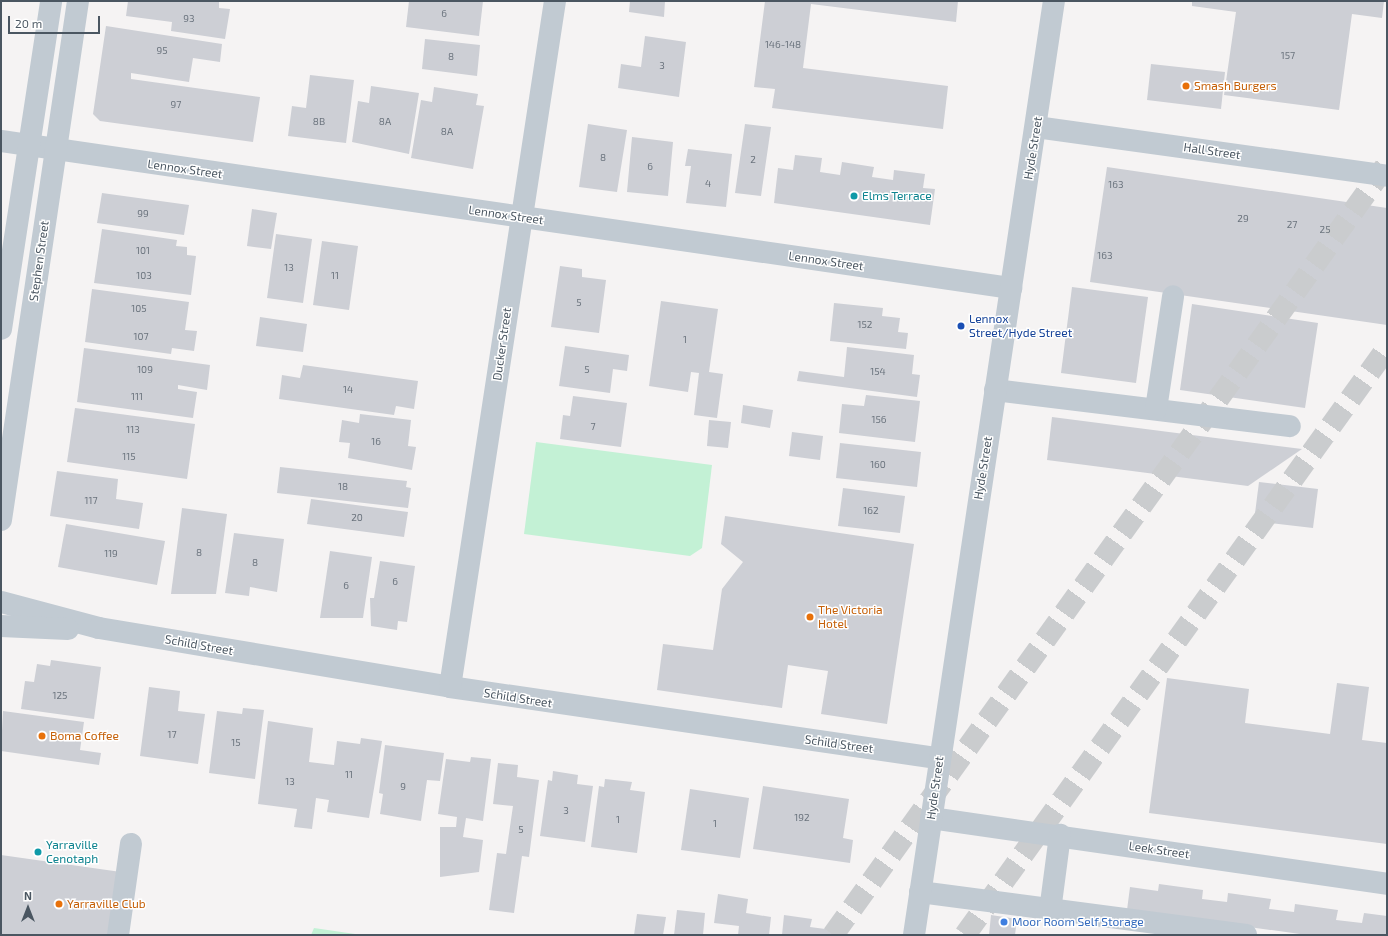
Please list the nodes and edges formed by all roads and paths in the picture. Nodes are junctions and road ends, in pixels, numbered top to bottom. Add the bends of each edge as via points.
1 (51, 1) edge
2 (78, 1) edge
3 (555, 1) edge
4 (1054, 1) edge
5 (1036, 127) junction
6 (1, 141) edge
7 (28, 146) junction
8 (56, 150) junction
9 (1387, 176) edge
10 (521, 218) junction
11 (1011, 288) junction
12 (1173, 296) dead end
13 (1, 329) edge
14 (995, 390) junction
15 (1156, 410) junction
16 (1290, 426) dead end
17 (1, 520) edge
18 (1, 602) edge
19 (1, 626) edge
20 (99, 628) junction
21 (450, 687) junction
22 (939, 758) junction
23 (931, 818) junction
24 (1060, 835) junction
25 (131, 844) dead end
26 (1387, 884) edge
27 (920, 892) junction
28 (1050, 911) junction
29 (118, 935) edge
30 (914, 935) edge
31 (1246, 935) edge

1 - 7 street
2 - 8 street, Stephen Street
3 - 10 street, Ducker Street
4 - 5 street, Hyde Street
5 - 9 street, Hall Street
5 - 11 street, Hyde Street
6 - 7 street, Lennox Street
7 - 8 street, Lennox Street
7 - 13 street
8 - 10 street, Lennox Street
8 - 17 street, Stephen Street
10 - 11 street, Lennox Street
10 - 21 street, Ducker Street
11 - 14 street, Hyde Street
12 - 15 street
14 - 15 street
14 - 22 street, Hyde Street
15 - 16 street
18 - 20 street, Schild Street
19 - 20 street, Schild Street
20 - 21 street, Schild Street
21 - 22 street, Schild Street
22 - 23 street, Hyde Street
23 - 24 street, Leek Street
23 - 27 street, Hyde Street
24 - 26 street, Leek Street
24 - 28 street
25 - 29 street
27 - 28 street
27 - 30 street, Hyde Street
28 - 31 street

